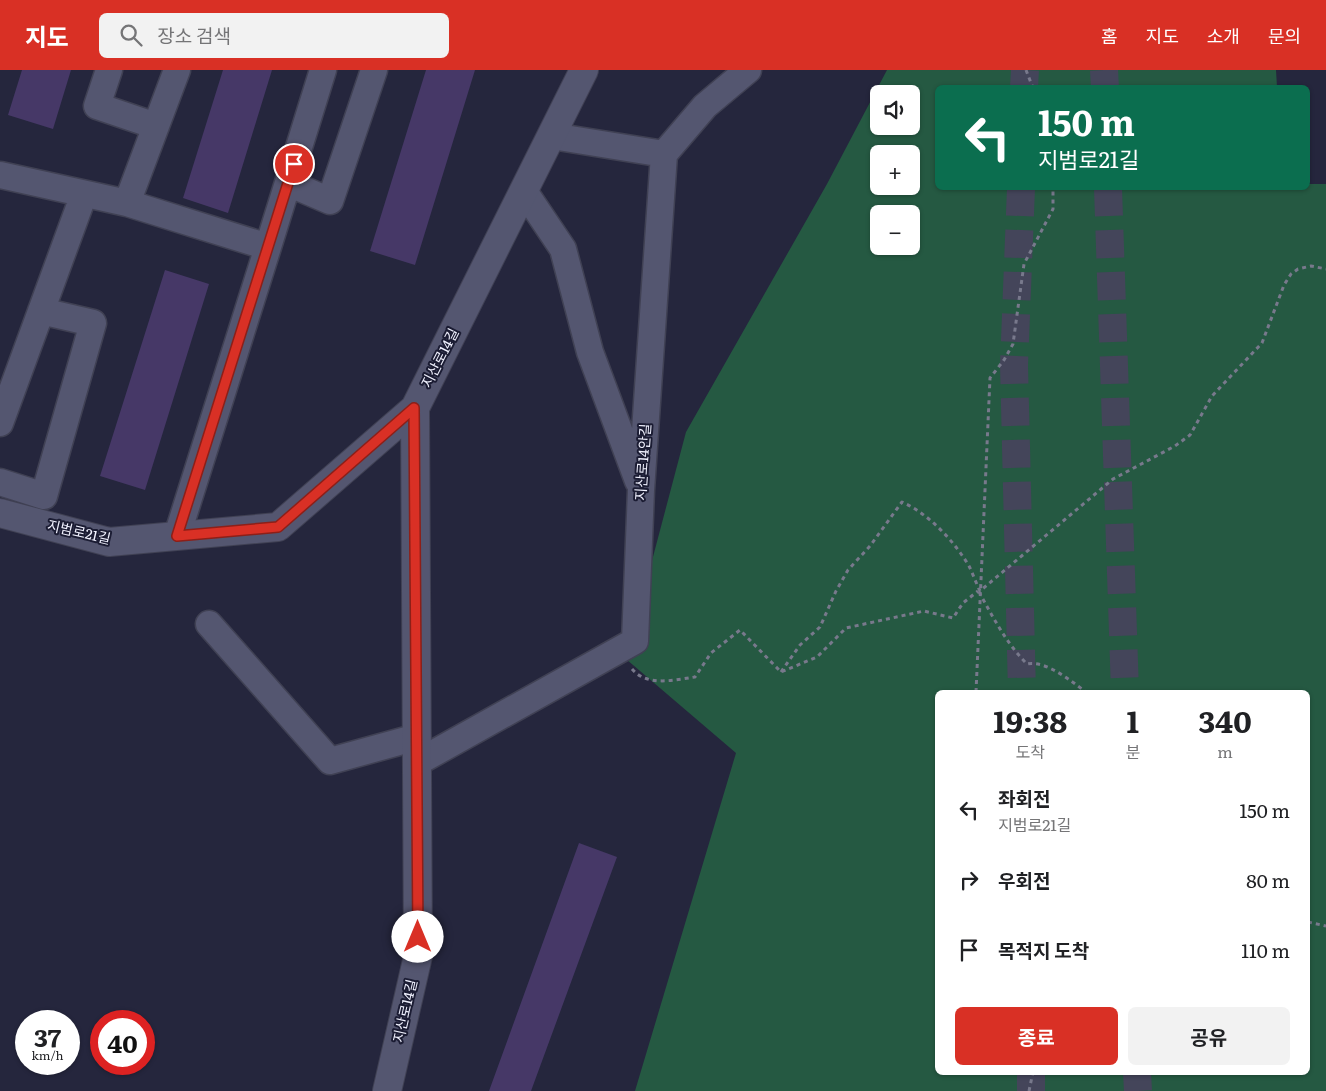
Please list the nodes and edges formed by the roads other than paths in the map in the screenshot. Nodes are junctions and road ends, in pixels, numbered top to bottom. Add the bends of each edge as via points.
1 (109, 70) edge
2 (177, 70) edge
3 (323, 70) edge
4 (374, 70) edge
5 (584, 70) edge
6 (748, 70) edge
7 (156, 126) junction
8 (552, 136) junction
9 (664, 154) junction
10 (0, 175) edge
11 (288, 183) junction
12 (524, 191) junction
13 (84, 194) junction
14 (127, 203) junction
15 (268, 247) junction
16 (41, 311) junction
17 (414, 408) junction
18 (0, 423) edge
19 (0, 482) edge
20 (641, 490) junction
21 (0, 513) edge
22 (177, 536) junction
23 (209, 624) dead end
24 (418, 750) junction
25 (387, 1091) edge

1 - 7 street via 97,106
2 - 7 street
3 - 11 street
4 - 11 street via 330,201
5 - 8 street, 지산로14길
6 - 9 street via 705,106
7 - 14 street
8 - 9 street
8 - 12 street, 지산로14길
9 - 20 street, 지산로14안길
10 - 13 street
11 - 15 street
12 - 17 street, 지산로14길
12 - 20 street via 563,249 590,352
13 - 14 street
13 - 16 street
14 - 15 street
15 - 22 street
16 - 18 street
16 - 19 street via 93,322 44,496
17 - 22 street, 지범로21길 via 278,527
17 - 24 street, 지산로14길
20 - 24 street, 지산로14안길 via 635,641
21 - 22 street, 지범로21길 via 108,542
23 - 24 street, 지산로14안길 via 330,761
24 - 25 street, 지산로14길 via 418,956

